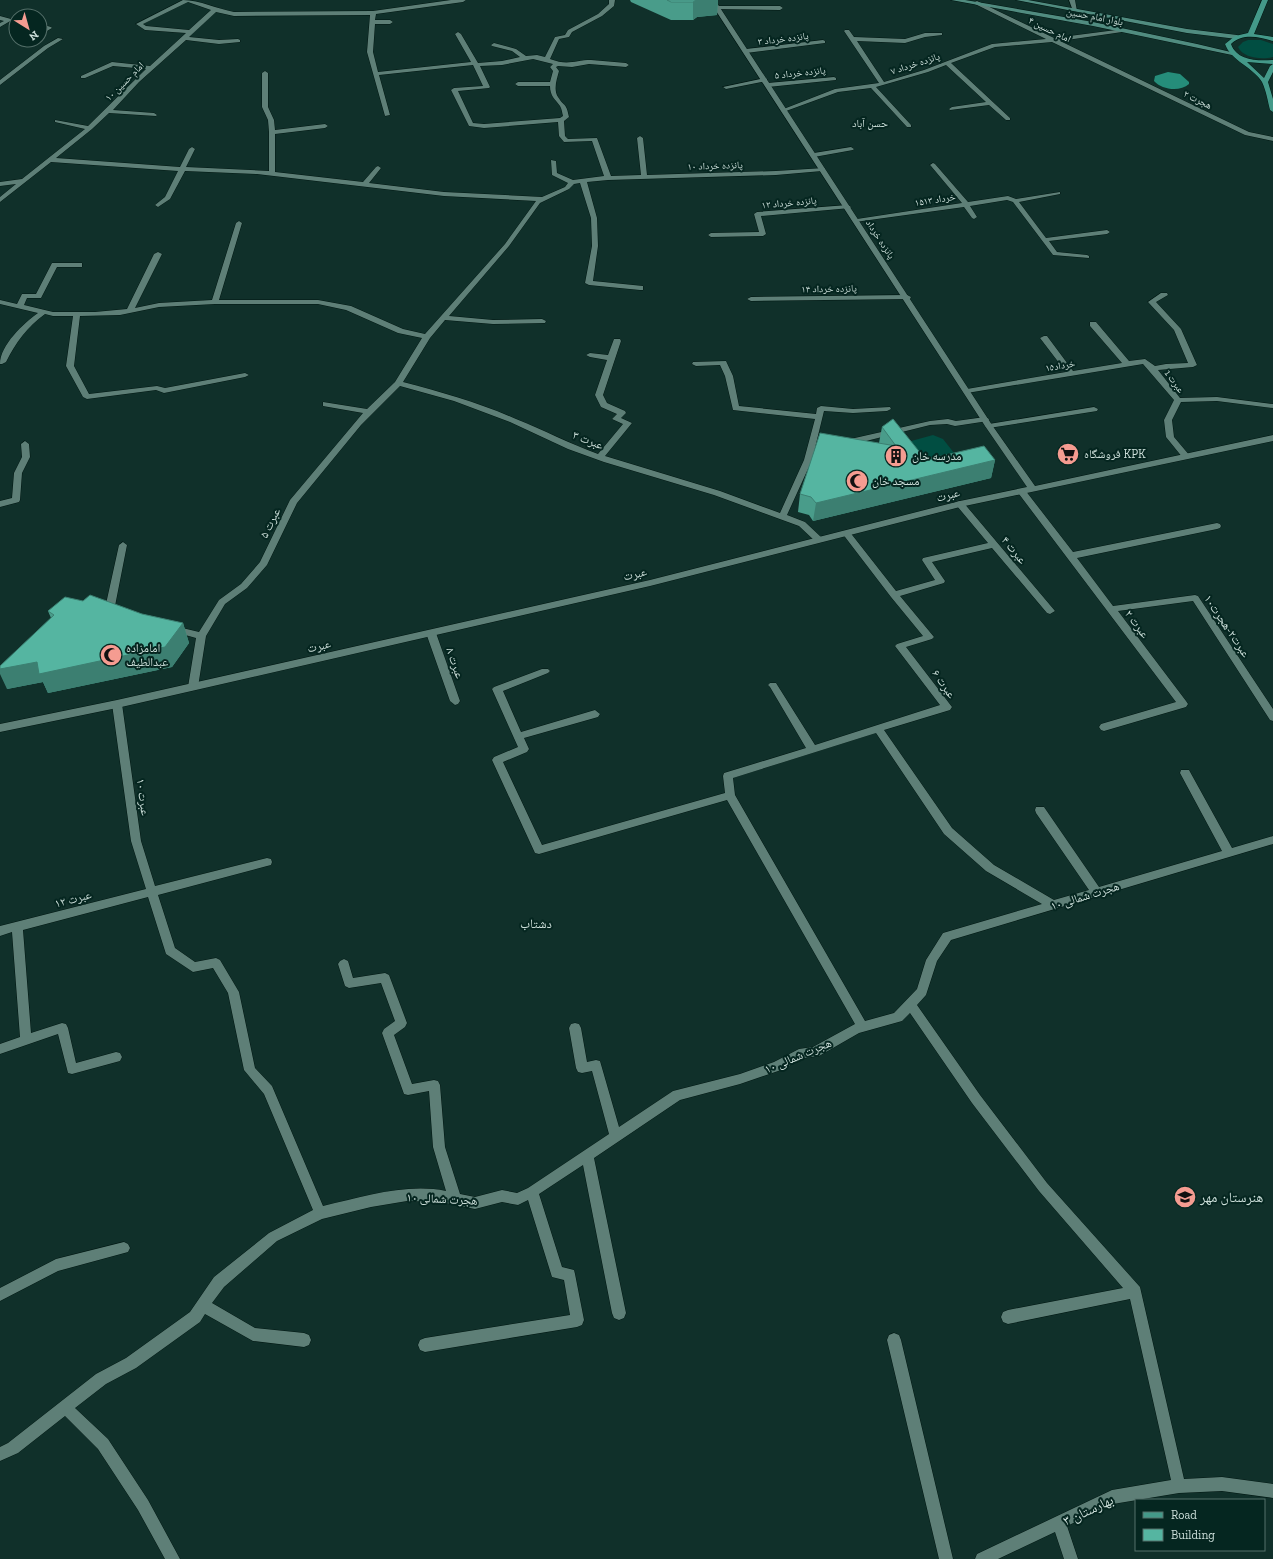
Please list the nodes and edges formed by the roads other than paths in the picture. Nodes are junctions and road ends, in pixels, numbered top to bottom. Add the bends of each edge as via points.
1 (188, 0) edge
2 (463, 0) edge
3 (612, 0) edge
4 (712, 0) edge
5 (954, 0) edge
6 (1020, 0) edge
7 (1072, 0) edge
8 (1265, 0) edge
9 (977, 3) junction
10 (718, 8) junction
11 (780, 8) dead end
12 (215, 10) junction
13 (1075, 10) junction
14 (373, 13) junction
15 (0, 18) edge
16 (8, 20) joint
17 (372, 22) junction
18 (390, 22) dead end
19 (0, 25) edge
20 (1122, 30) junction
21 (847, 31) dead end
22 (190, 32) junction
23 (458, 34) dead end
24 (940, 34) dead end
25 (1250, 35) junction
26 (1237, 37) junction
27 (184, 38) junction
28 (60, 39) dead end
29 (853, 39) junction
30 (1273, 39) edge
31 (1053, 40) junction
32 (238, 41) dead end
33 (823, 42) dead end
34 (494, 45) dead end
35 (746, 51) junction
36 (1232, 53) junction
37 (524, 57) junction
38 (1239, 57) junction
39 (547, 60) junction
40 (1273, 62) edge
41 (948, 63) junction
42 (476, 64) junction
43 (557, 64) junction
44 (626, 65) dead end
45 (1273, 66) edge
46 (151, 68) junction
47 (1116, 70) joint
48 (265, 73) dead end
49 (376, 74) junction
50 (83, 77) dead end
51 (834, 78) dead end
52 (1265, 82) junction
53 (0, 83) edge
54 (766, 83) junction
55 (518, 84) dead end
56 (552, 84) junction
57 (884, 84) junction
58 (872, 86) junction
59 (726, 87) dead end
60 (990, 102) junction
61 (952, 109) dead end
62 (1273, 109) edge
63 (784, 110) junction
64 (108, 111) junction
65 (154, 115) dead end
66 (387, 115) dead end
67 (1008, 119) dead end
68 (561, 120) junction
69 (58, 121) dead end
70 (325, 126) dead end
71 (909, 126) dead end
72 (90, 128) junction
73 (272, 132) junction
74 (640, 138) dead end
75 (1273, 139) edge
76 (192, 149) dead end
77 (851, 149) dead end
78 (814, 155) junction
79 (50, 160) junction
80 (553, 161) dead end
81 (933, 165) dead end
82 (184, 168) junction
83 (378, 168) dead end
84 (822, 169) junction
85 (272, 174) junction
86 (644, 176) junction
87 (608, 178) junction
88 (24, 181) junction
89 (583, 181) junction
90 (572, 182) junction
91 (0, 184) edge
92 (364, 186) junction
93 (1058, 193) dead end
94 (0, 200) edge
95 (543, 200) junction
96 (1015, 201) junction
97 (966, 204) junction
98 (158, 205) dead end
99 (848, 207) junction
100 (974, 217) dead end
101 (856, 221) junction
102 (239, 223) dead end
103 (1108, 232) dead end
104 (711, 235) dead end
105 (1044, 240) junction
106 (158, 254) dead end
107 (1087, 257) dead end
108 (79, 265) dead end
109 (640, 288) dead end
110 (1164, 294) dead end
111 (907, 297) junction
112 (751, 299) dead end
113 (0, 302) edge
114 (215, 302) junction
115 (19, 307) junction
116 (130, 310) junction
117 (44, 312) junction
118 (77, 314) junction
119 (444, 318) junction
120 (542, 321) dead end
121 (1093, 324) dead end
122 (427, 337) junction
123 (1044, 338) dead end
124 (618, 341) dead end
125 (590, 355) dead end
126 (610, 358) junction
127 (2, 362) dead end
128 (696, 364) dead end
129 (1127, 364) junction
130 (1153, 369) junction
131 (1071, 373) junction
132 (245, 375) dead end
133 (398, 383) junction
134 (967, 391) junction
135 (1178, 400) junction
136 (326, 404) dead end
137 (1273, 406) edge
138 (887, 409) dead end
139 (1094, 409) dead end
140 (369, 412) junction
141 (819, 418) junction
142 (985, 419) junction
143 (989, 426) junction
144 (1273, 438) edge
145 (24, 444) dead end
146 (836, 446) edge
147 (1186, 456) junction
148 (600, 457) junction
149 (1033, 489) junction
150 (1022, 492) junction
151 (0, 504) edge
152 (960, 504) junction
153 (782, 517) junction
154 (1217, 526) dead end
155 (846, 533) junction
156 (820, 540) junction
157 (123, 545) dead end
158 (994, 545) junction
159 (1070, 556) junction
160 (894, 595) junction
161 (1111, 609) junction
162 (1050, 611) dead end
163 (124, 617) edge
164 (163, 626) edge
165 (431, 633) junction
166 (201, 636) junction
167 (545, 671) dead end
168 (773, 685) dead end
169 (193, 687) junction
170 (455, 701) dead end
171 (117, 704) junction
172 (595, 714) dead end
173 (1273, 717) edge
174 (1104, 727) dead end
175 (0, 728) edge
176 (878, 729) junction
177 (519, 736) junction
178 (812, 750) junction
179 (1185, 773) dead end
180 (730, 795) junction
181 (1040, 810) dead end
182 (1273, 840) edge
183 (1229, 853) junction
184 (267, 862) dead end
185 (152, 892) junction
186 (1098, 892) junction
187 (1053, 905) junction
188 (17, 927) junction
189 (0, 931) edge
190 (344, 964) dead end
191 (910, 1004) junction
192 (862, 1027) junction
193 (575, 1028) dead end
194 (26, 1040) junction
195 (0, 1049) edge
196 (116, 1058) dead end
197 (616, 1136) junction
198 (586, 1155) junction
199 (532, 1192) junction
200 (455, 1199) junction
201 (320, 1213) junction
202 (124, 1248) dead end
203 (1135, 1292) junction
204 (0, 1295) edge
205 (204, 1306) junction
206 (619, 1313) dead end
207 (1008, 1317) dead end
208 (304, 1340) dead end
209 (894, 1340) dead end
210 (425, 1346) dead end
211 (65, 1407) junction
212 (0, 1454) edge
213 (1179, 1486) junction
214 (1273, 1491) edge
215 (1059, 1523) junction
216 (173, 1559) edge
217 (946, 1559) edge
218 (982, 1559) edge
219 (1071, 1559) edge

1 - 12 street
1 - 22 street via 139,24 145,28
2 - 14 street
3 - 39 street via 612,5 600,14 570,31 567,36 557,38
4 - 10 street, پانزده خرداد
5 - 9 main road, بلوار امام حسین
6 - 13 main road, بلوار امام حسین
7 - 13 street
8 - 25 main road
9 - 20 main road, بلوار امام حسین
9 - 31 street, امام حسین ۴
10 - 11 street
10 - 35 street, پانزده خرداد
12 - 14 street via 234,14
12 - 22 street, امام حسین ۱۰
13 - 26 main road, بلوار امام حسین via 1187,31
14 - 17 street
15 - 16 street
16 - 19 street
17 - 18 street
17 - 49 street via 370,52
20 - 31 street, پانزده خرداد ۷
20 - 36 main road, بلوار امام حسین
21 - 29 street
22 - 27 street, امام حسین ۱۰
23 - 42 street
24 - 29 street via 905,41
25 - 26 main road
25 - 30 main road
26 - 36 main road via 1228,44
27 - 32 street via 219,42
27 - 46 street, امام حسین ۱۰
28 - 53 street
29 - 57 street
31 - 41 street, پانزده خرداد ۷ via 994,45
31 - 47 street, امام حسین ۴
33 - 35 street, پانزده خرداد ۳
34 - 37 street via 514,49
35 - 54 street, پانزده خرداد
36 - 38 main road
37 - 39 street via 540,57
37 - 42 street via 511,61
38 - 40 main road via 1258,62
38 - 52 main road
39 - 43 street
41 - 57 street, پانزده خرداد ۷
41 - 60 street
42 - 49 street
42 - 68 street via 487,88 454,90 471,125
43 - 44 street via 589,62
43 - 56 street via 553,67 556,71
45 - 52 main road
46 - 50 street via 112,64
46 - 64 street, امام حسین ۱۰
47 - 75 street, هجرت ۲ via 1247,134
48 - 73 street via 265,106 271,120
49 - 66 street
51 - 54 street, پانزده خرداد ۵
52 - 62 main road
54 - 59 street, پانزده خرداد ۵
54 - 63 street, پانزده خرداد
55 - 56 street
56 - 68 street via 558,102 564,106 566,117
57 - 58 street, پانزده خرداد ۷
58 - 63 street, پانزده خرداد ۷ via 837,90
58 - 71 street
60 - 61 street
60 - 67 street
63 - 78 street, پانزده خرداد
64 - 65 street
64 - 72 street, امام حسین ۱۰
68 - 87 street via 562,136 566,141 595,139
69 - 72 street
70 - 73 street
72 - 79 street, امام حسین ۱۰
73 - 85 street
74 - 86 street
76 - 82 street
77 - 78 street
78 - 84 street, پانزده خرداد
79 - 82 street
79 - 88 street, امام حسین ۱۰
80 - 90 street via 554,174
81 - 97 street
82 - 85 street
82 - 98 street via 168,198
83 - 92 street
84 - 86 street, پانزده خرداد ۱۰ via 776,173
84 - 99 street, پانزده خرداد
85 - 92 street
86 - 87 street, پانزده خرداد ۱۰
87 - 89 street, پانزده خرداد ۱۰
88 - 91 street
88 - 94 street, امام حسین ۱۰
89 - 90 street, پانزده خرداد ۱۰
89 - 109 street via 594,218 595,246 589,283
90 - 95 street
92 - 95 street
93 - 96 street, ۱۵خرداد ۱۳
95 - 119 street via 538,202 507,245
96 - 97 street, ۱۵خرداد ۱۳ via 1008,198
96 - 105 street
97 - 100 street
97 - 101 street, ۱۵خرداد ۱۳
99 - 101 street, پانزده خرداد
99 - 104 street, پانزده خرداد ۱۲ via 757,214 763,234
101 - 111 street, پانزده خرداد
102 - 114 street
103 - 105 street
105 - 107 street via 1055,254
106 - 116 street
108 - 115 street via 55,266 38,296 25,296
110 - 130 street, عبرت 1 via 1152,302 1177,329 1193,365
111 - 112 street, پانزده خرداد ۱۴
111 - 134 street, پانزده خرداد
113 - 115 street
114 - 116 street via 159,304
114 - 122 street via 318,302 348,308 402,332
115 - 117 street
116 - 118 street
117 - 118 street
117 - 127 street via 12,340
118 - 132 street via 70,366 87,397 157,388 164,391
119 - 120 street via 473,322
119 - 122 street
121 - 129 street
122 - 133 street
123 - 131 street
124 - 126 street
125 - 126 street
126 - 148 street via 599,395 604,405 622,413 616,419 628,423
128 - 141 street via 723,363 729,376 736,408
129 - 130 street, ۱۵خرداد via 1145,361
129 - 131 street, ۱۵خرداد
130 - 135 street, عبرت 1
131 - 134 street, ۱۵خرداد
133 - 140 street, عبرت ۵
133 - 148 street, عبرت ۳ via 457,399
134 - 142 street, پانزده خرداد
135 - 137 street via 1217,400
135 - 147 street, عبرت 1 via 1168,420 1170,437
136 - 140 street
138 - 141 street via 853,411 821,408
139 - 143 street
140 - 166 street, عبرت ۵ via 293,502 264,564 244,586 222,602
141 - 153 street via 814,447
142 - 143 street, پانزده خرداد
142 - 146 street via 955,424 948,421 930,423
143 - 149 street, پانزده خرداد
144 - 147 street, عبرت
145 - 151 street via 26,457 18,473 16,500
147 - 149 street, عبرت
148 - 153 street, عبرت ۳ via 717,493
149 - 150 street, عبرت
150 - 152 street, عبرت
150 - 159 street, عبرت ۲
152 - 155 street, عبرت
152 - 158 street, عبرت ۴
153 - 156 street, عبرت ۳ via 802,524
154 - 159 street
155 - 156 street, عبرت
155 - 160 street, عبرت ۶
156 - 165 street, عبرت via 650,583
157 - 163 street via 109,613
158 - 160 street via 926,560 941,581
158 - 162 street, عبرت ۴
159 - 161 street, عبرت ۲
160 - 176 street, عبرت ۶ via 929,637 900,646 947,707
161 - 173 street, عبرت۲-هجرت۱۰ via 1195,598
161 - 174 street, عبرت ۲ via 1183,704
164 - 166 street
165 - 169 street, عبرت
165 - 170 street, عبرت ۸
166 - 169 street, عبرت ۵
167 - 177 street via 497,689
168 - 178 street
169 - 171 street, عبرت
171 - 175 street, عبرت
171 - 185 street, عبرت ۱۰ via 136,841
172 - 177 street
176 - 178 street, عبرت ۶
176 - 187 street via 948,831 990,868
177 - 180 street via 524,749 497,760 539,850
178 - 180 street, عبرت ۶ via 728,776
179 - 183 street
180 - 192 street
181 - 186 street
182 - 183 street, هجرت شمالی ۱۰
183 - 186 street, هجرت شمالی ۱۰
184 - 185 street, عبرت ۱۲
185 - 188 street, عبرت ۱۲
185 - 201 street, عبرت ۱۰ via 170,951 193,967 216,963 233,992 250,1070 268,1090
186 - 187 street, هجرت شمالی ۱۰
187 - 191 street, هجرت شمالی ۱۰ via 947,936 932,960 922,992
188 - 189 street, عبرت ۱۲
188 - 194 street
190 - 200 street via 349,983 385,978 401,1023 388,1032 408,1090 434,1085 439,1147
191 - 192 street, هجرت شمالی ۱۰ via 898,1017
191 - 203 street via 976,1100 1043,1187
192 - 197 street, هجرت شمالی ۱۰ via 815,1052 803,1053 777,1066 740,1079 677,1094
193 - 197 street via 582,1068 596,1065
194 - 195 street
194 - 196 street via 62,1028 72,1069
197 - 198 street, هجرت شمالی ۱۰
198 - 199 street, هجرت شمالی ۱۰
198 - 206 street
199 - 200 street, هجرت شمالی ۱۰ via 518,1199 502,1196 475,1203
199 - 210 street via 557,1273 569,1274 577,1320
200 - 201 street, هجرت شمالی ۱۰ via 407,1195
201 - 205 street, هجرت شمالی ۱۰ via 273,1237 219,1282
202 - 204 street via 56,1265
203 - 207 street
203 - 213 street
205 - 208 street via 253,1334
205 - 211 street, هجرت شمالی ۱۰ via 195,1317 131,1363 100,1379
209 - 217 street
211 - 212 street, هجرت شمالی ۱۰ via 13,1448
211 - 216 street via 103,1444 143,1504
213 - 214 street, بهارستان ۳ via 1222,1484
213 - 215 street, بهارستان ۳ via 1112,1497
215 - 218 street, بهارستان ۳
215 - 219 street

